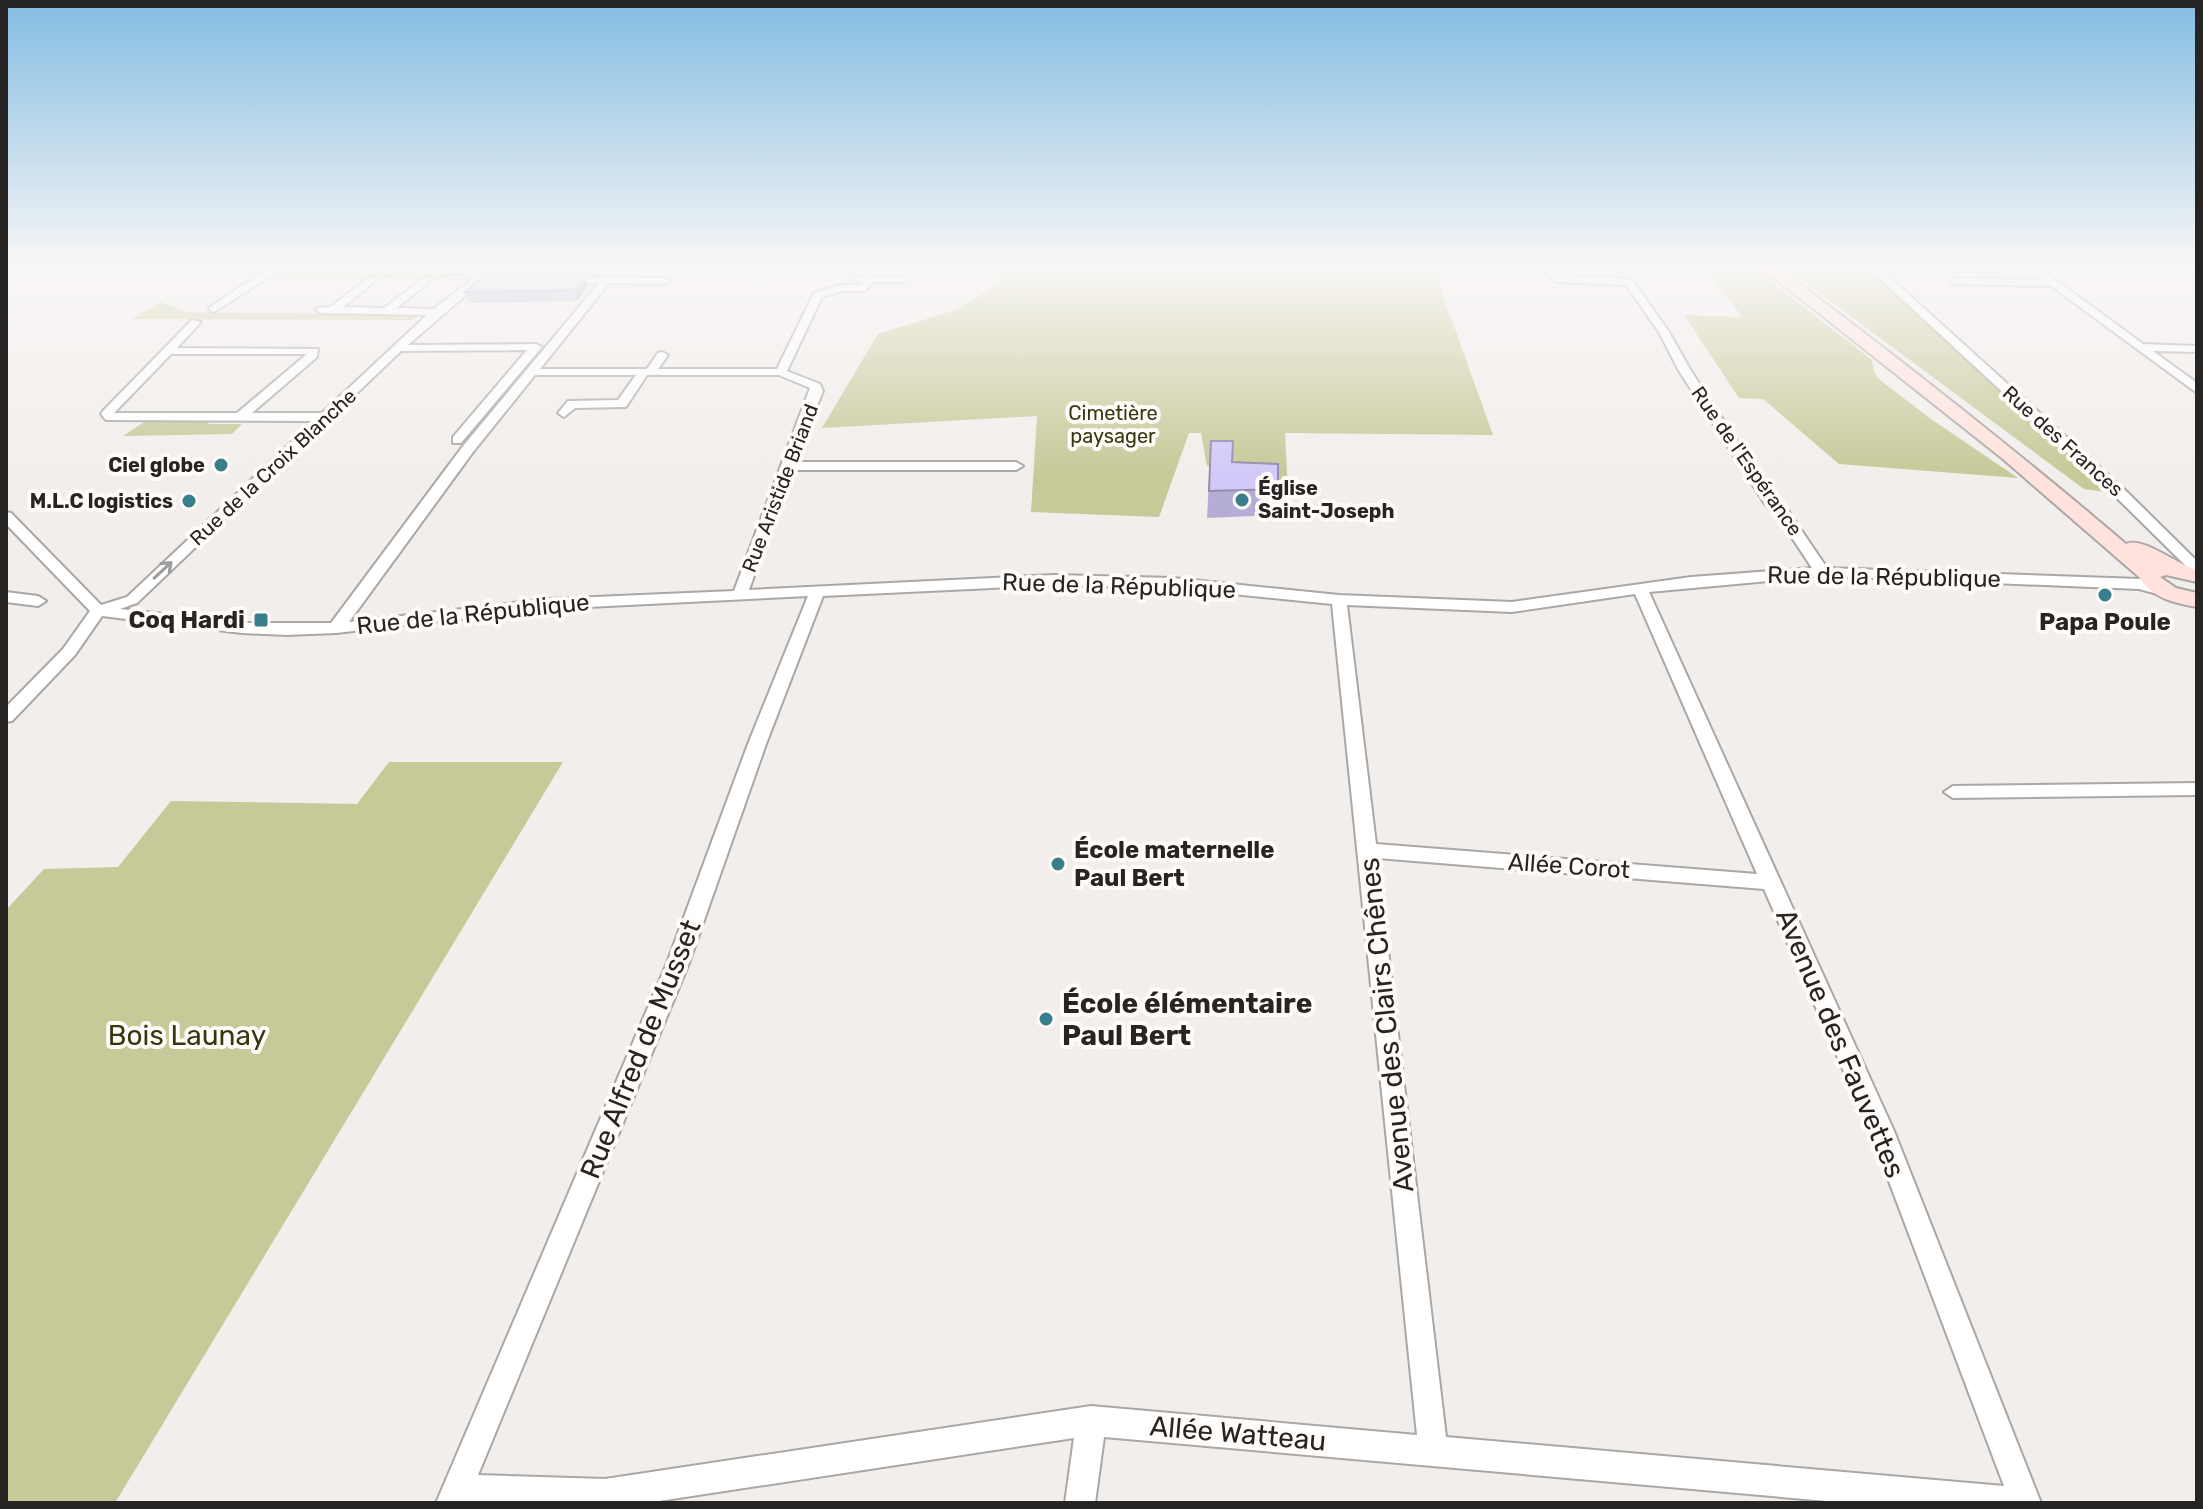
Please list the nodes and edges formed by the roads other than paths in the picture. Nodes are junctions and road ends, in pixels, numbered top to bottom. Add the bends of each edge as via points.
1 (184, 334) edge
2 (414, 334) edge
3 (563, 334) edge
4 (799, 334) edge
5 (1665, 334) edge
6 (1859, 334) edge
7 (1941, 334) edge
8 (2123, 334) edge
9 (2140, 347) junction
10 (399, 348) junction
11 (2197, 349) edge
12 (169, 351) junction
13 (662, 355) dead end
14 (532, 372) junction
15 (647, 372) junction
16 (781, 372) junction
17 (2197, 389) edge
18 (564, 413) dead end
19 (240, 417) junction
20 (326, 417) junction
21 (457, 440) dead end
22 (2010, 455) junction
23 (786, 466) junction
24 (1016, 466) dead end
25 (6, 516) edge
26 (2177, 564) junction
27 (2197, 569) edge
28 (1822, 572) junction
29 (2197, 576) edge
30 (2155, 585) junction
31 (1640, 589) junction
32 (818, 590) junction
33 (740, 595) junction
34 (6, 597) edge
35 (1339, 600) junction
36 (2197, 600) edge
37 (38, 601) dead end
38 (98, 611) junction
39 (2197, 612) edge
40 (336, 628) junction
41 (6, 717) edge
42 (2197, 789) edge
43 (1953, 792) dead end
44 (1367, 850) junction
45 (1772, 882) junction
46 (1091, 1421) junction
47 (1433, 1450) junction
48 (454, 1496) edge
49 (1080, 1503) edge
50 (2024, 1503) edge

1 - 12 street
2 - 10 street, Rue de la Croix Blanche
3 - 14 street
4 - 16 street, Rue Aristide Briand
5 - 28 street, Rue de l'Espérance via 1772,504
6 - 22 main road
7 - 26 street, Rue des Frances
8 - 9 street
9 - 11 street
9 - 17 street
10 - 20 street, Rue de la Croix Blanche
10 - 21 street via 536,347
12 - 19 street via 107,414 110,417
12 - 19 street via 314,351
13 - 15 street
14 - 15 street
14 - 40 street via 468,449
15 - 16 street
15 - 18 street via 622,404 572,404
16 - 23 street, Rue Aristide Briand via 817,388
19 - 20 street
38 -> 20 street, Rue de la Croix Blanche via 132,600
22 - 26 main road via 2076,497 2150,558
22 - 30 main road
23 - 24 street
23 - 33 street, Rue Aristide Briand
25 - 38 street
26 - 27 street, Rue des Frances
26 - 29 main road
26 - 30 main road via 2153,570
28 - 30 street, Rue de la République
28 - 31 street, Rue de la République
30 - 36 main road
30 - 39 main road
31 - 35 street, Rue de la République via 1512,607
31 - 45 street, Avenue des Fauvettes
32 - 33 street, Rue de la République
32 - 35 street, Rue de la République via 1111,581 1209,585
32 - 48 street, Rue Alfred de Musset via 678,963
33 - 40 street, Rue de la République via 548,604
34 - 37 street
35 - 44 street, Avenue des Clairs Chênes
38 - 40 street, Rue de la République via 242,628
38 - 41 street via 69,652
42 - 43 street
44 - 45 street, Allée Corot
44 - 47 street, Avenue des Clairs Chênes
45 - 50 street, Avenue des Fauvettes via 1882,1131
46 - 47 street, Allée Watteau
46 - 48 street, Allée Watteau via 605,1494
46 - 49 street
47 - 50 street, Allée Watteau

